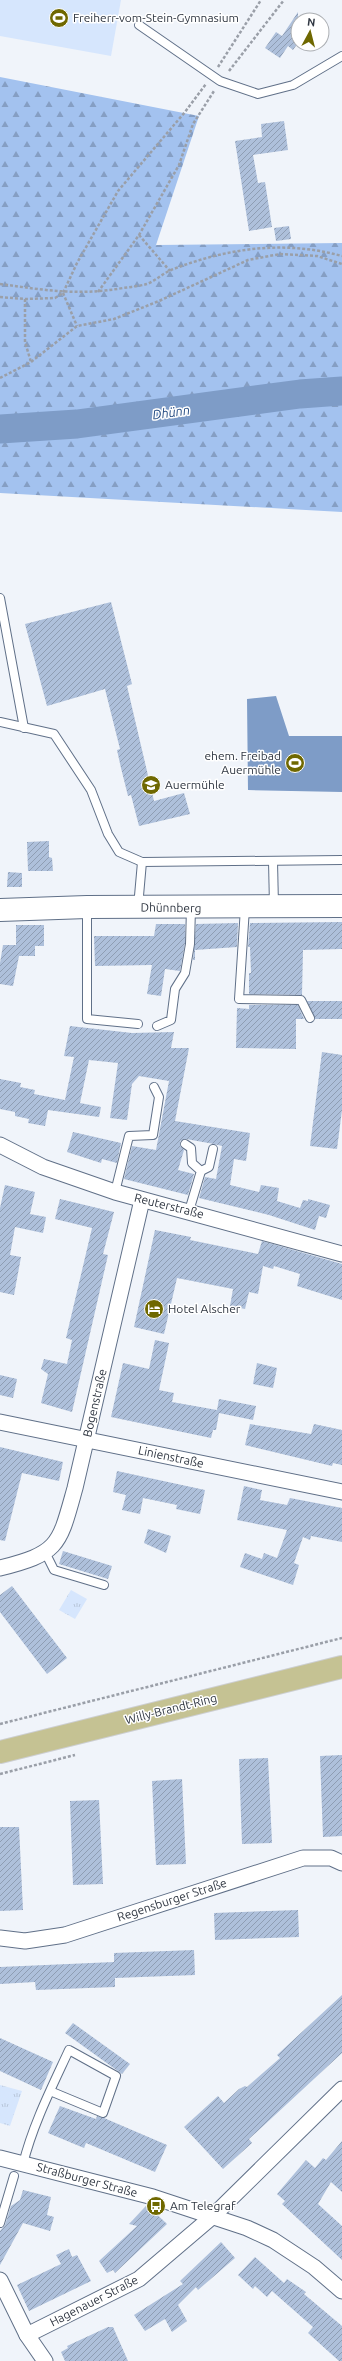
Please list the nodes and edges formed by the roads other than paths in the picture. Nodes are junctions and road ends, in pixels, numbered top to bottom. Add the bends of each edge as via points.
1 (140, 25) dead end
2 (342, 56) edge
3 (0, 598) edge
4 (0, 722) edge
5 (24, 728) junction
6 (273, 860) junction
7 (342, 860) edge
8 (142, 862) junction
9 (274, 906) junction
10 (342, 906) edge
11 (87, 907) junction
12 (138, 907) junction
13 (245, 907) junction
14 (191, 908) junction
15 (0, 910) edge
16 (310, 1018) dead end
17 (138, 1024) dead end
18 (157, 1026) dead end
19 (154, 1087) dead end
20 (185, 1144) dead end
21 (0, 1145) edge
22 (213, 1150) dead end
23 (201, 1171) junction
24 (115, 1192) junction
25 (142, 1200) junction
26 (189, 1211) junction
27 (342, 1254) edge
28 (0, 1422) edge
29 (87, 1440) junction
30 (342, 1492) edge
31 (45, 1552) junction
32 (0, 1568) edge
33 (104, 1585) dead end
34 (342, 1667) edge
35 (0, 1752) edge
36 (342, 1863) edge
37 (0, 1938) edge
38 (342, 2089) edge
39 (50, 2091) junction
40 (0, 2158) edge
41 (22, 2164) junction
42 (14, 2176) dead end
43 (213, 2216) junction
44 (0, 2223) edge
45 (0, 2280) edge
46 (342, 2291) edge
47 (27, 2335) junction
48 (45, 2361) edge

1 - 2 lane via 220,82 258,94 293,85
3 - 5 lane
4 - 5 lane
5 - 8 lane via 54,734 91,790 108,834 119,852
6 - 7 lane
6 - 8 lane
6 - 9 lane
8 - 12 lane
9 - 10 street, Dhünnberg
9 - 13 street, Dhünnberg
11 - 12 street, Dhünnberg
11 - 15 street, Dhünnberg
11 - 17 lane via 87,1019
12 - 14 street, Dhünnberg
13 - 14 street, Dhünnberg
13 - 16 lane via 239,999 301,1000
14 - 18 lane via 190,944 185,973 175,989 171,1020
19 - 24 lane via 159,1097 153,1135 129,1136
20 - 23 lane via 191,1148 192,1163
21 - 24 street, Reuterstraße via 43,1167
22 - 23 lane via 209,1167
23 - 26 lane
24 - 25 street, Reuterstraße
25 - 26 street, Reuterstraße
25 - 29 street, Bogenstraße
26 - 27 street, Reuterstraße
28 - 29 street, Linienstraße
29 - 30 street, Linienstraße
29 - 31 street, Bogenstraße via 63,1532 58,1542
31 - 32 street, Bogenstraße
31 - 33 lane via 54,1570
34 - 35 main road, Willy-Brandt-Ring
36 - 37 street, Regensburger Straße via 331,1858 303,1858 65,1935 25,1941
38 - 43 street
39 - 39 lane via 69,2050 116,2076 103,2113
39 - 41 lane
40 - 41 street, Straßburger Straße
41 - 43 street, Straßburger Straße via 153,2197
42 - 44 lane
43 - 46 street, Straßburger Straße via 273,2240 314,2267
43 - 47 street, Hagenauer Straße via 139,2279
45 - 47 street
47 - 48 street

